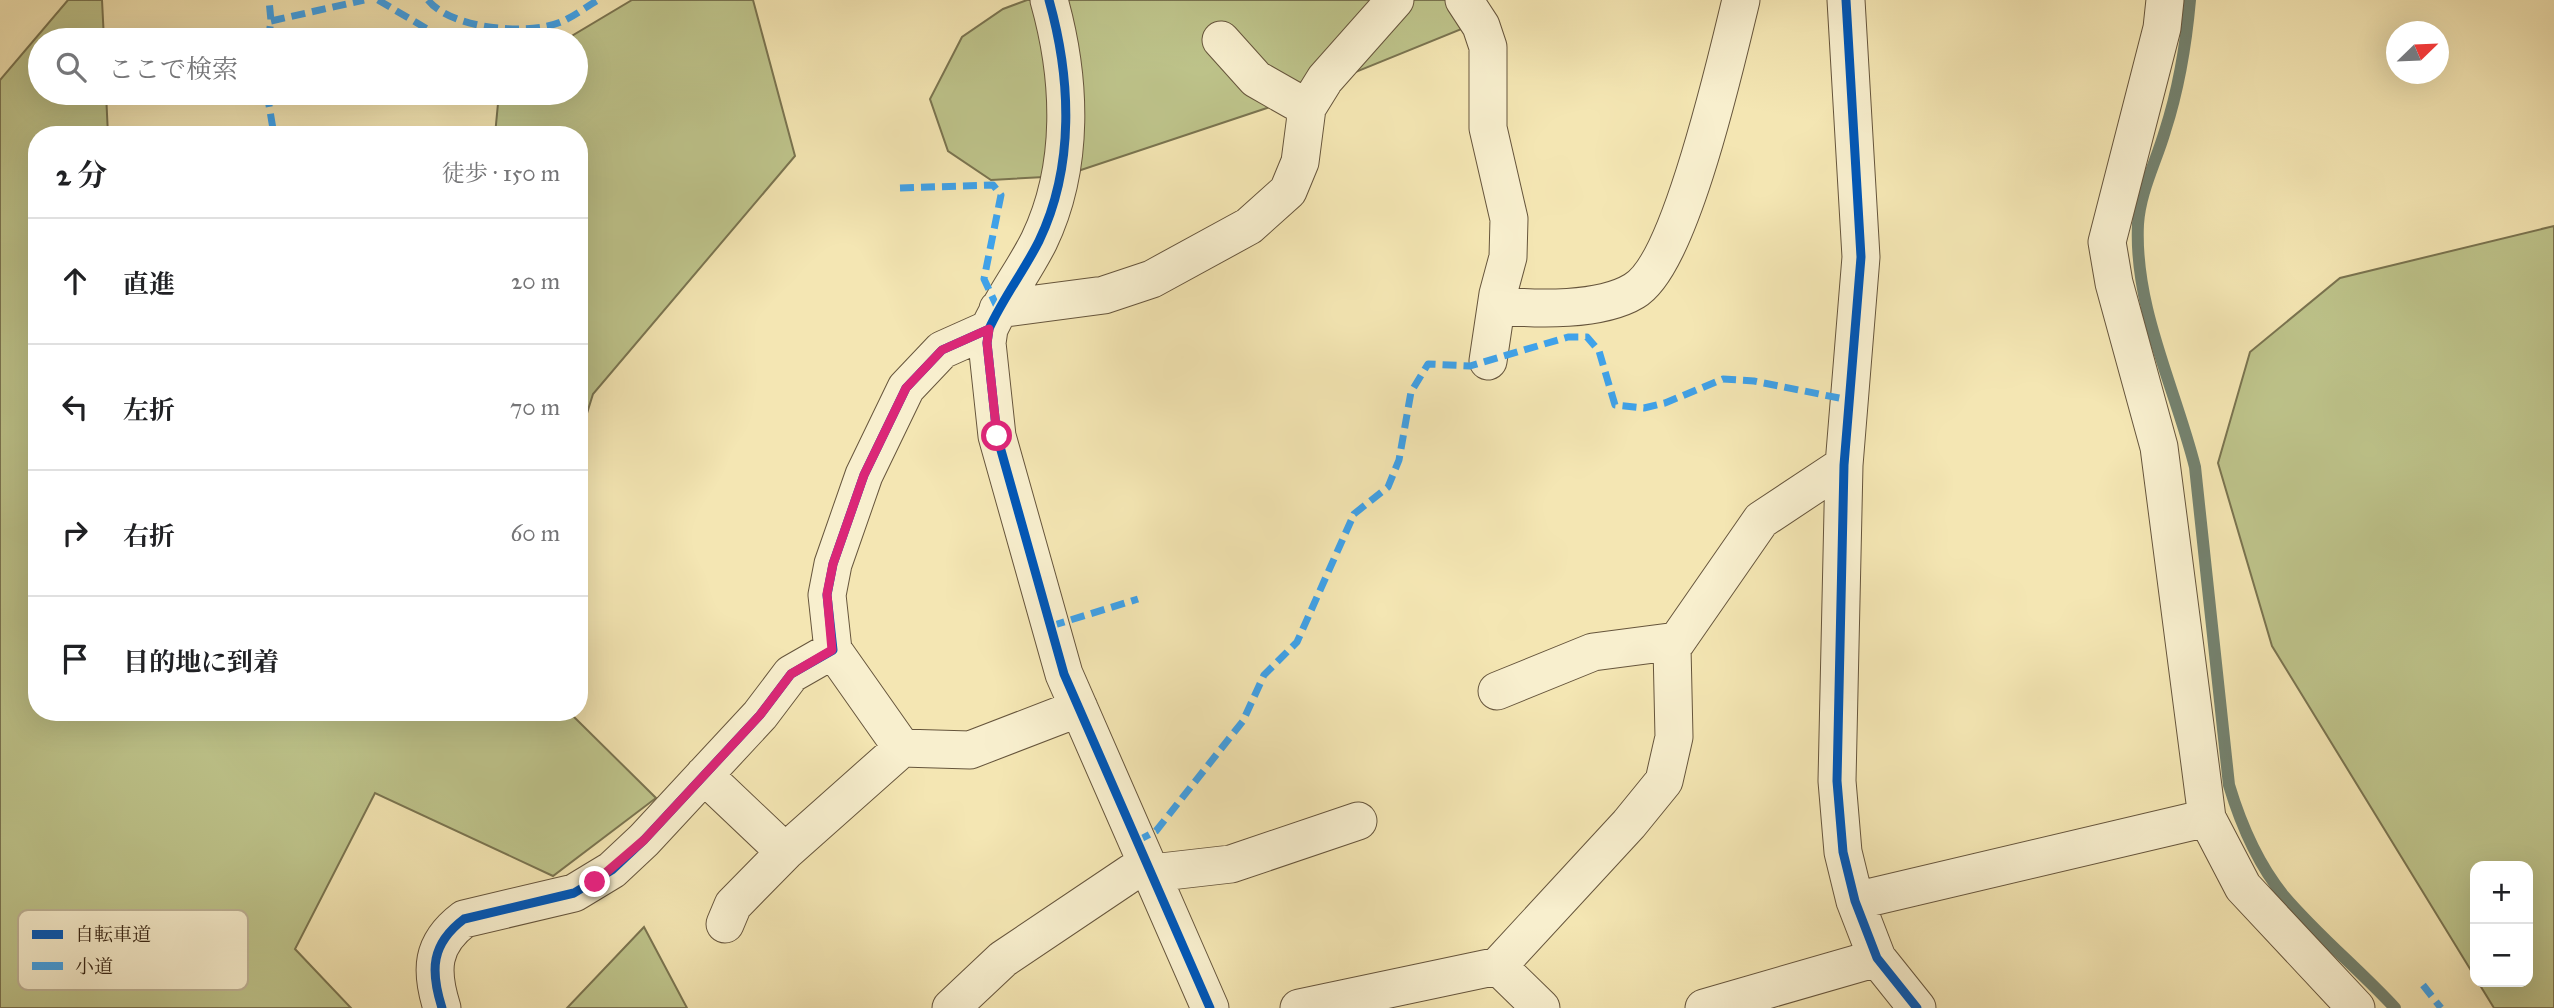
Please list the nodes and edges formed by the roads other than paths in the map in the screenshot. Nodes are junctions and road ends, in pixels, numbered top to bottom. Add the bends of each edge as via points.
1 (1049, 0) edge
2 (1395, 0) edge
3 (1464, 0) edge
4 (1741, 0) edge
5 (1846, 0) edge
6 (2165, 0) edge
7 (1221, 40) dead end
8 (1307, 108) junction
9 (1499, 305) junction
10 (994, 319) junction
11 (1488, 361) dead end
12 (1844, 465) junction
13 (1677, 641) junction
14 (832, 650) junction
15 (1497, 691) dead end
16 (1079, 708) junction
17 (902, 748) junction
18 (704, 775) junction
19 (2207, 818) junction
20 (1358, 821) dead end
21 (785, 852) junction
22 (1150, 871) junction
23 (1855, 901) junction
24 (725, 924) dead end
25 (1877, 958) junction
26 (1498, 966) junction
27 (1345, 1002) edge
28 (1202, 1005) edge
29 (442, 1008) edge
30 (951, 1008) edge
31 (1299, 1008) edge
32 (1541, 1008) edge
33 (1704, 1008) edge
34 (1917, 1008) edge
35 (2356, 1008) edge

1 - 10 street via 1067,101 1060,189 1039,242
2 - 8 street via 1325,79
3 - 9 street via 1488,47 1488,128 1509,219
4 - 9 street via 1681,210 1663,258 1651,275 1637,290 1618,299 1531,309
5 - 12 street via 1861,257
6 - 19 street via 2162,28 2107,242 2159,447
7 - 8 street via 1256,79
8 - 10 street via 1300,162 1287,191 1249,226 1152,279 1104,295
9 - 11 street
10 - 14 street via 942,350 906,388 864,475 833,564 827,594
10 - 16 street via 987,343 997,436 1064,674
12 - 13 street via 1761,520
12 - 23 street via 1837,781 1843,852
13 - 15 street via 1593,652
13 - 26 street via 1672,648 1674,737 1664,781
14 - 17 street
14 - 18 street via 791,674
16 - 17 street via 970,750
16 - 22 street
17 - 21 street
18 - 21 street
18 - 29 street via 644,840 595,882 574,893 464,919 450,930 435,952 435,988
19 - 23 street
19 - 35 street via 2243,887
20 - 22 street via 1231,863
21 - 24 street via 733,905
22 - 28 street
22 - 30 street via 1131,873 1003,959
23 - 25 street
25 - 33 street
25 - 34 street
26 - 27 street
26 - 32 street
27 - 31 street

